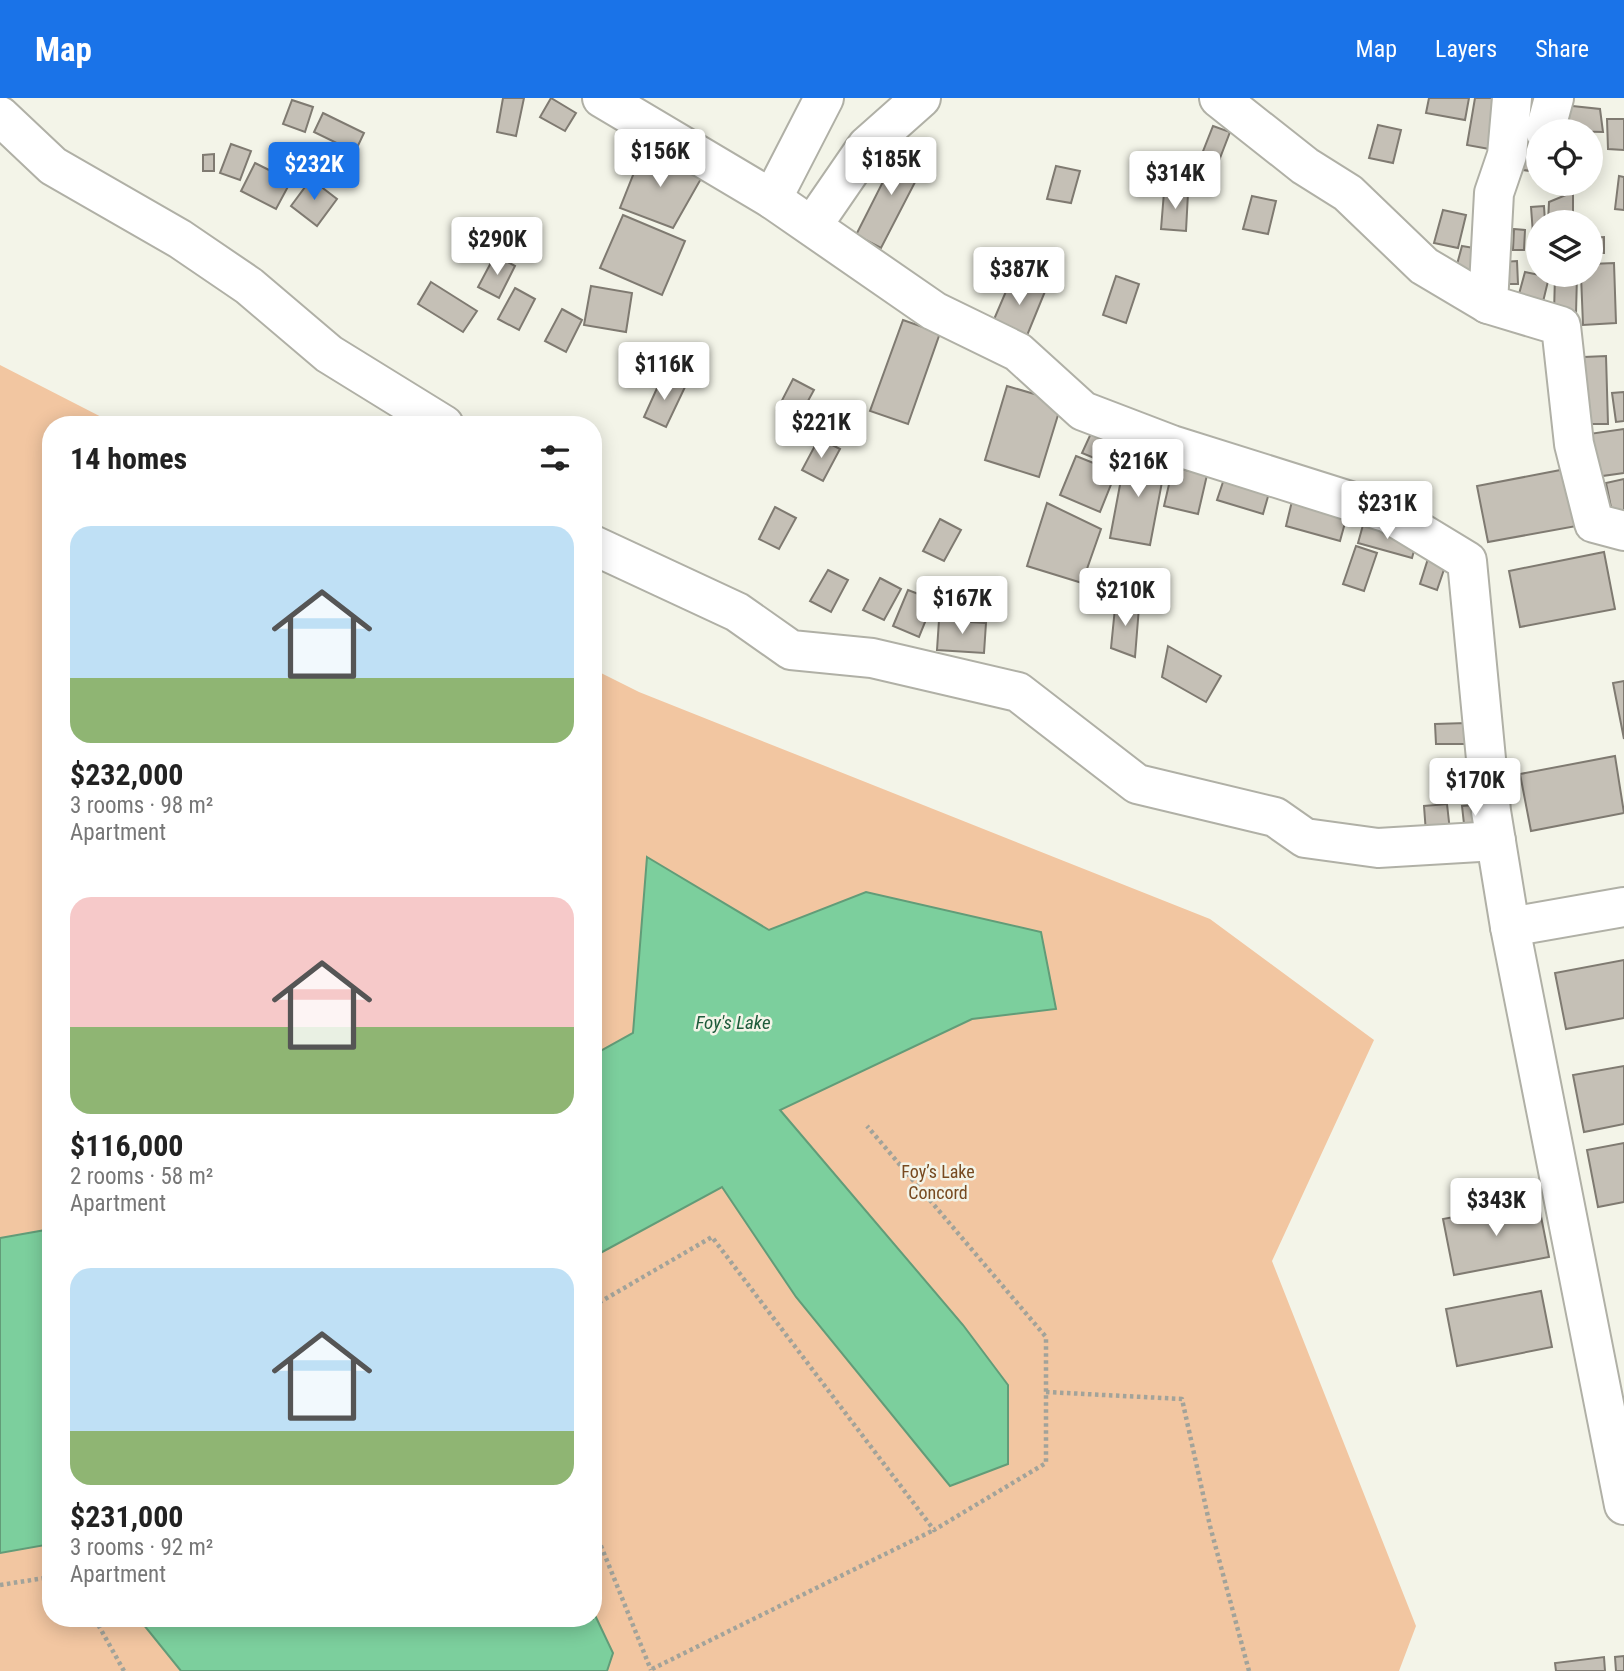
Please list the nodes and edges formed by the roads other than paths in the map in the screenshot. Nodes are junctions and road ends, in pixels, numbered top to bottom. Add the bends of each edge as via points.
1 (602, 98) edge
2 (824, 98) edge
3 (921, 98) edge
4 (1219, 98) edge
5 (1512, 98) edge
6 (1554, 98) edge
7 (0, 116) edge
8 (1548, 119) edge
9 (772, 199) junction
10 (811, 226) junction
11 (1488, 304) junction
12 (429, 416) edge
13 (1624, 531) edge
14 (602, 549) edge
15 (1496, 841) junction
16 (1624, 907) edge
17 (1510, 927) junction
18 (1624, 1505) edge

1 - 9 street
2 - 9 street
3 - 10 street via 867,146
4 - 11 street via 1305,166 1348,193 1424,266
5 - 11 street via 1507,155 1494,193
6 - 8 street
7 - 12 street via 53,166 180,239 249,286 329,354
9 - 10 street
10 - 15 street via 934,311 1018,352 1083,411 1172,446 1388,513 1467,561
11 - 13 street via 1561,326 1574,444 1594,523
14 - 15 street via 737,612 791,650 872,658 1018,692 1137,784 1275,817 1305,838 1378,849
15 - 17 street
16 - 17 street
17 - 18 street

